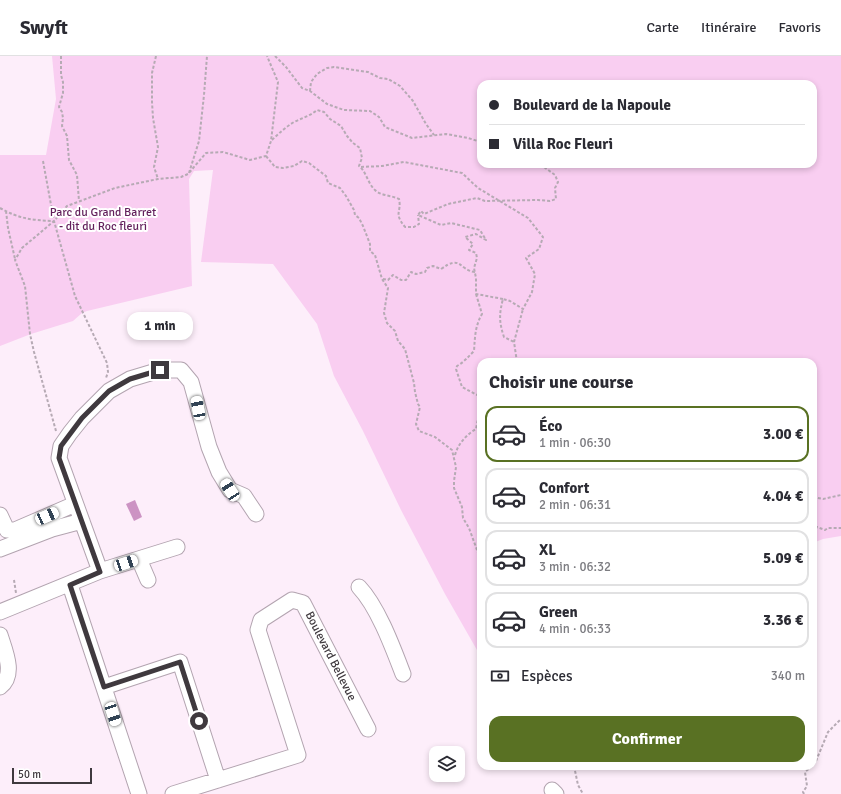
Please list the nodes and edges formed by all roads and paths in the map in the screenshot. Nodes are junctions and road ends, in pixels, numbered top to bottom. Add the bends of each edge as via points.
1 (62, 56) edge
2 (156, 56) edge
3 (207, 56) edge
4 (267, 56) edge
5 (275, 56) edge
6 (310, 91) junction
7 (434, 135) junction
8 (271, 141) junction
9 (477, 141) edge
10 (266, 156) junction
11 (42, 162) dead end
12 (361, 167) junction
13 (545, 168) edge
14 (188, 174) junction
15 (158, 179) junction
16 (499, 200) junction
17 (79, 201) junction
18 (0, 208) edge
19 (6, 211) junction
20 (418, 215) junction
21 (54, 221) junction
22 (15, 260) junction
23 (475, 272) junction
24 (382, 279) junction
25 (476, 294) junction
26 (503, 299) junction
27 (523, 309) junction
28 (514, 342) junction
29 (516, 358) edge
30 (105, 380) dead end
31 (477, 395) edge
32 (477, 424) edge
33 (61, 446) junction
34 (455, 457) junction
35 (841, 495) edge
36 (817, 497) edge
37 (75, 504) junction
38 (256, 514) dead end
39 (0, 515) edge
40 (82, 521) junction
41 (817, 527) edge
42 (841, 528) edge
43 (178, 547) dead end
44 (0, 549) edge
45 (477, 550) edge
46 (139, 559) junction
47 (100, 572) junction
48 (148, 580) dead end
49 (70, 585) junction
50 (359, 587) dead end
51 (0, 612) edge
52 (0, 635) edge
53 (403, 674) dead end
54 (0, 687) edge
55 (104, 687) junction
56 (841, 719) edge
57 (368, 729) dead end
58 (817, 759) edge
59 (575, 770) edge
60 (808, 770) edge
61 (218, 780) junction
62 (139, 794) edge
63 (173, 794) edge
64 (583, 794) edge
65 (804, 794) edge

1 - 17 path via 63,93 59,107 63,118 62,126 67,136 69,160 77,175
2 - 15 path via 152,73 152,102 158,146 154,167
3 - 14 path via 199,141
4 - 8 path via 278,82
5 - 6 path via 302,88
6 - 7 path via 327,104 344,110 370,111 379,117 385,127 412,138
6 - 7 path via 311,82 317,74 327,68 368,72 388,79 400,86 414,101
7 - 9 path via 446,134
8 - 10 path
8 - 12 path via 295,122 317,110 324,112 341,126 353,143 360,148
10 - 14 path via 250,160 223,152 206,153
10 - 24 path via 275,167 283,168 308,162 326,176 328,183 340,188 363,226
11 - 21 path
12 - 16 path via 404,162 462,173 478,188
12 - 20 path via 374,190 399,199 399,220 405,227 419,224
13 - 16 path via 555,175 558,182 555,188 556,199
14 - 15 path
15 - 17 path via 114,188
16 - 20 path via 485,201 477,198 448,204 424,214 421,211
16 - 27 path via 528,218 543,237 539,249 526,258 535,274 532,292
17 - 21 path via 67,206
18 - 19 path
19 - 21 path via 30,220
19 - 22 path
20 - 23 path via 441,225 451,223 480,230 486,240 476,234 464,237 473,244 469,250 476,253
21 - 22 path via 22,248
21 - 30 path via 75,296 107,363 108,372
22 - 33 path via 26,292 34,352
23 - 24 path via 454,262 441,269 433,266 425,272 411,272 406,280 393,275 388,280
23 - 25 path
24 - 34 path via 388,288 384,313 387,323 406,349 414,392 420,407 416,424 419,431 435,437 448,446
25 - 26 path
25 - 31 path via 482,314 474,334 474,351 456,369 462,387
26 - 27 path
26 - 28 path via 500,326 504,337
27 - 28 path
28 - 29 path
32 - 34 path via 476,429 457,447
33 - 37 street via 59,458
33 - 38 street via 82,418 109,391 130,379 160,370 181,370 191,382 209,447 219,472 230,490 244,496
34 - 45 path via 454,488
35 - 36 path via 823,499
37 - 39 street via 15,530 7,530
37 - 40 street
40 - 44 street via 52,529
40 - 47 street
41 - 42 path via 825,530
43 - 46 street
46 - 47 street
46 - 48 street
47 - 49 street
49 - 51 street
49 - 55 street
50 - 53 street via 380,621
52 - 54 street via 9,669 7,678
55 - 61 street via 180,662
55 - 62 street
56 - 58 path via 828,732
57 - 61 street, Boulevard Bellevue via 303,603 292,600 261,620 258,630 298,755
59 - 64 path
60 - 65 path via 805,772 807,786
61 - 63 street

